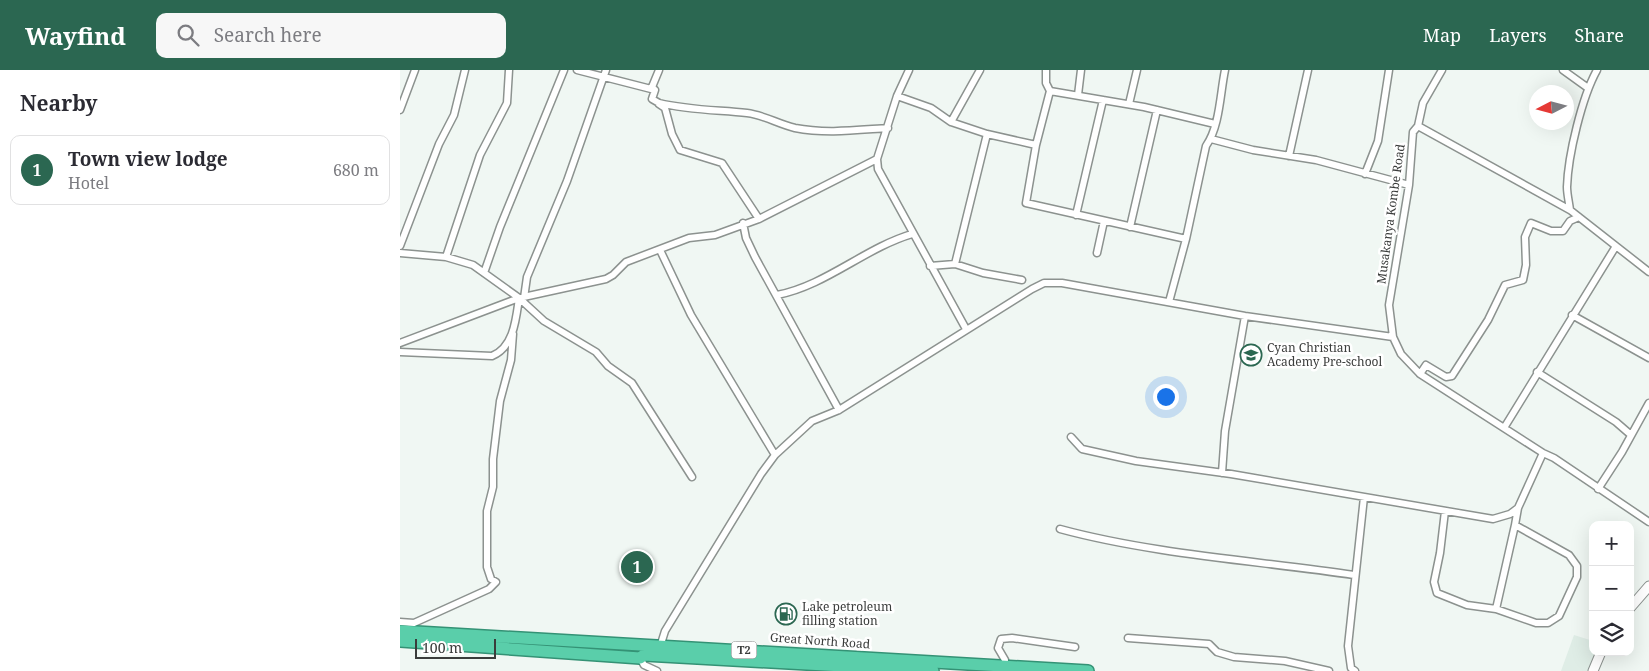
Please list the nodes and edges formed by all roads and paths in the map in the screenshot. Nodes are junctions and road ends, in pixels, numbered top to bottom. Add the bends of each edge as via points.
1 (415, 70) edge
2 (465, 70) edge
3 (509, 70) edge
4 (564, 70) edge
5 (577, 70) edge
6 (606, 70) edge
7 (659, 70) edge
8 (909, 70) edge
9 (980, 70) edge
10 (1046, 70) edge
11 (1081, 70) edge
12 (1137, 70) edge
13 (1225, 70) edge
14 (1308, 70) edge
15 (1389, 70) edge
16 (1442, 70) edge
17 (1563, 70) edge
18 (1598, 70) edge
19 (603, 78) junction
20 (1588, 88) junction
21 (655, 90) junction
22 (1050, 91) junction
23 (897, 96) junction
24 (1078, 96) junction
25 (652, 99) junction
26 (1103, 100) junction
27 (1129, 104) junction
28 (400, 110) edge
29 (1157, 110) junction
30 (951, 122) junction
31 (1215, 124) junction
32 (1418, 126) junction
33 (888, 128) junction
34 (987, 134) junction
35 (1211, 139) junction
36 (1036, 145) junction
37 (1289, 156) junction
38 (877, 159) junction
39 (1365, 174) junction
40 (1409, 185) junction
41 (1570, 210) junction
42 (1076, 215) junction
43 (1579, 217) junction
44 (760, 218) junction
45 (1104, 221) junction
46 (743, 224) junction
47 (1130, 226) junction
48 (912, 234) junction
49 (1186, 239) junction
50 (400, 246) edge
51 (1616, 246) junction
52 (660, 250) junction
53 (400, 253) edge
54 (1097, 254) dead end
55 (446, 257) junction
56 (955, 264) junction
57 (930, 266) junction
58 (1649, 272) edge
59 (484, 273) junction
60 (1022, 280) dead end
61 (777, 295) junction
62 (522, 298) junction
63 (1169, 302) junction
64 (1572, 315) junction
65 (1245, 316) junction
66 (966, 329) junction
67 (513, 334) junction
68 (1393, 337) junction
69 (400, 343) edge
70 (400, 352) edge
71 (1649, 358) edge
72 (1537, 372) junction
73 (1420, 374) junction
74 (1649, 403) edge
75 (839, 410) junction
76 (1504, 428) junction
77 (1632, 436) junction
78 (1071, 437) dead end
79 (1543, 453) junction
80 (775, 455) junction
81 (1222, 473) junction
82 (692, 477) dead end
83 (1598, 489) junction
84 (1364, 497) junction
85 (1518, 508) junction
86 (1445, 511) junction
87 (1649, 522) edge
88 (1514, 525) junction
89 (1060, 529) dead end
90 (1354, 575) junction
91 (1649, 586) edge
92 (1634, 603) edge
93 (1496, 609) junction
94 (400, 622) edge
95 (400, 631) edge
96 (1128, 638) dead end
97 (400, 640) edge
98 (1074, 647) dead end
99 (660, 651) junction
100 (1600, 656) edge
101 (640, 658) junction
102 (1004, 666) junction
103 (657, 671) edge
104 (933, 671) edge
105 (1088, 671) edge
106 (1329, 671) edge
107 (1355, 671) edge
108 (1593, 671) edge

1 - 28 street
2 - 50 street via 454,115 439,144
3 - 55 street via 507,103 480,155
4 - 59 street
5 - 19 street
6 - 19 street
7 - 21 street via 652,87
8 - 23 street
9 - 30 street
10 - 22 street
11 - 24 street
12 - 27 street
13 - 31 street
14 - 37 street
15 - 39 street via 1378,141
16 - 32 street, Musakanya Kombe Road via 1423,103
17 - 20 street
18 - 20 street
19 - 21 street
19 - 62 street via 567,181 527,277
20 - 41 street via 1571,158 1567,187
21 - 25 street
22 - 24 street
22 - 36 street
23 - 30 street via 931,108
23 - 33 street
24 - 26 street
25 - 33 street via 669,106 763,116 788,126 816,131
25 - 44 street via 665,108 680,150 722,162
26 - 27 street
26 - 42 street
27 - 29 street
29 - 31 street
29 - 47 street
30 - 34 street
31 - 35 street
32 - 40 street, Musakanya Kombe Road via 1413,132
32 - 41 street
33 - 38 street
34 - 36 street
34 - 56 street
35 - 37 street
35 - 49 street via 1206,146
36 - 42 street via 1026,203
37 - 39 street
38 - 44 street
38 - 48 street via 882,179
39 - 40 street
40 - 68 street, Musakanya Kombe Road via 1390,305
41 - 43 street
42 - 45 street
43 - 51 street
43 - 73 street via 1570,221 1563,231 1551,231 1531,223 1525,237 1523,280 1505,285 1488,320 1452,376 1446,377 1426,365
44 - 46 street
45 - 47 street
45 - 54 street
46 - 52 street via 729,231 689,238
46 - 61 street via 755,257
47 - 49 street
48 - 57 street
48 - 61 street via 894,239 804,287
49 - 63 street
51 - 58 street
51 - 64 street
52 - 62 street via 626,262 606,279
52 - 80 street via 692,316
53 - 55 street
55 - 59 street via 473,265
56 - 57 street
56 - 60 street via 983,274
57 - 66 street
59 - 62 street
61 - 75 street
62 - 67 street
62 - 69 street
62 - 82 street via 544,320 596,352 608,366 632,383
63 - 65 street
63 - 66 street via 1062,283 1044,283
64 - 71 street
64 - 72 street
65 - 68 street
65 - 81 street via 1225,431
66 - 75 street
67 - 70 street via 492,356
67 - 94 street via 511,360 500,401 493,487 487,511 487,567 491,579 496,582 489,589 414,623
68 - 73 street via 1401,354
72 - 76 street
72 - 77 street via 1616,422
73 - 76 street
74 - 77 street
75 - 80 street via 812,421
76 - 79 street
77 - 83 street
78 - 81 street via 1086,450 1174,468
79 - 83 street
79 - 85 street
80 - 99 street via 670,623
81 - 84 street
83 - 87 street
84 - 86 street
84 - 90 street
85 - 86 street via 1493,519
85 - 88 street
86 - 93 street via 1434,582 1437,593 1468,605
88 - 93 street
88 - 93 street via 1574,559 1578,566 1577,577 1559,616 1553,620 1536,623
89 - 90 street via 1166,549
90 - 107 street via 1348,655
91 - 92 main road
95 - 99 highway, Great North Road / T2
96 - 106 street via 1209,644 1217,652 1234,657 1286,662
97 - 101 highway, Great North Road / T2
98 - 102 street via 1001,639 998,648 1005,660
99 - 101 highway, Great North Road / T2
99 - 102 highway, Great North Road / T2
99 - 104 highway, Great North Road / T2
100 - 108 main road
101 - 103 street via 644,665
102 - 105 highway, Great North Road / T2

